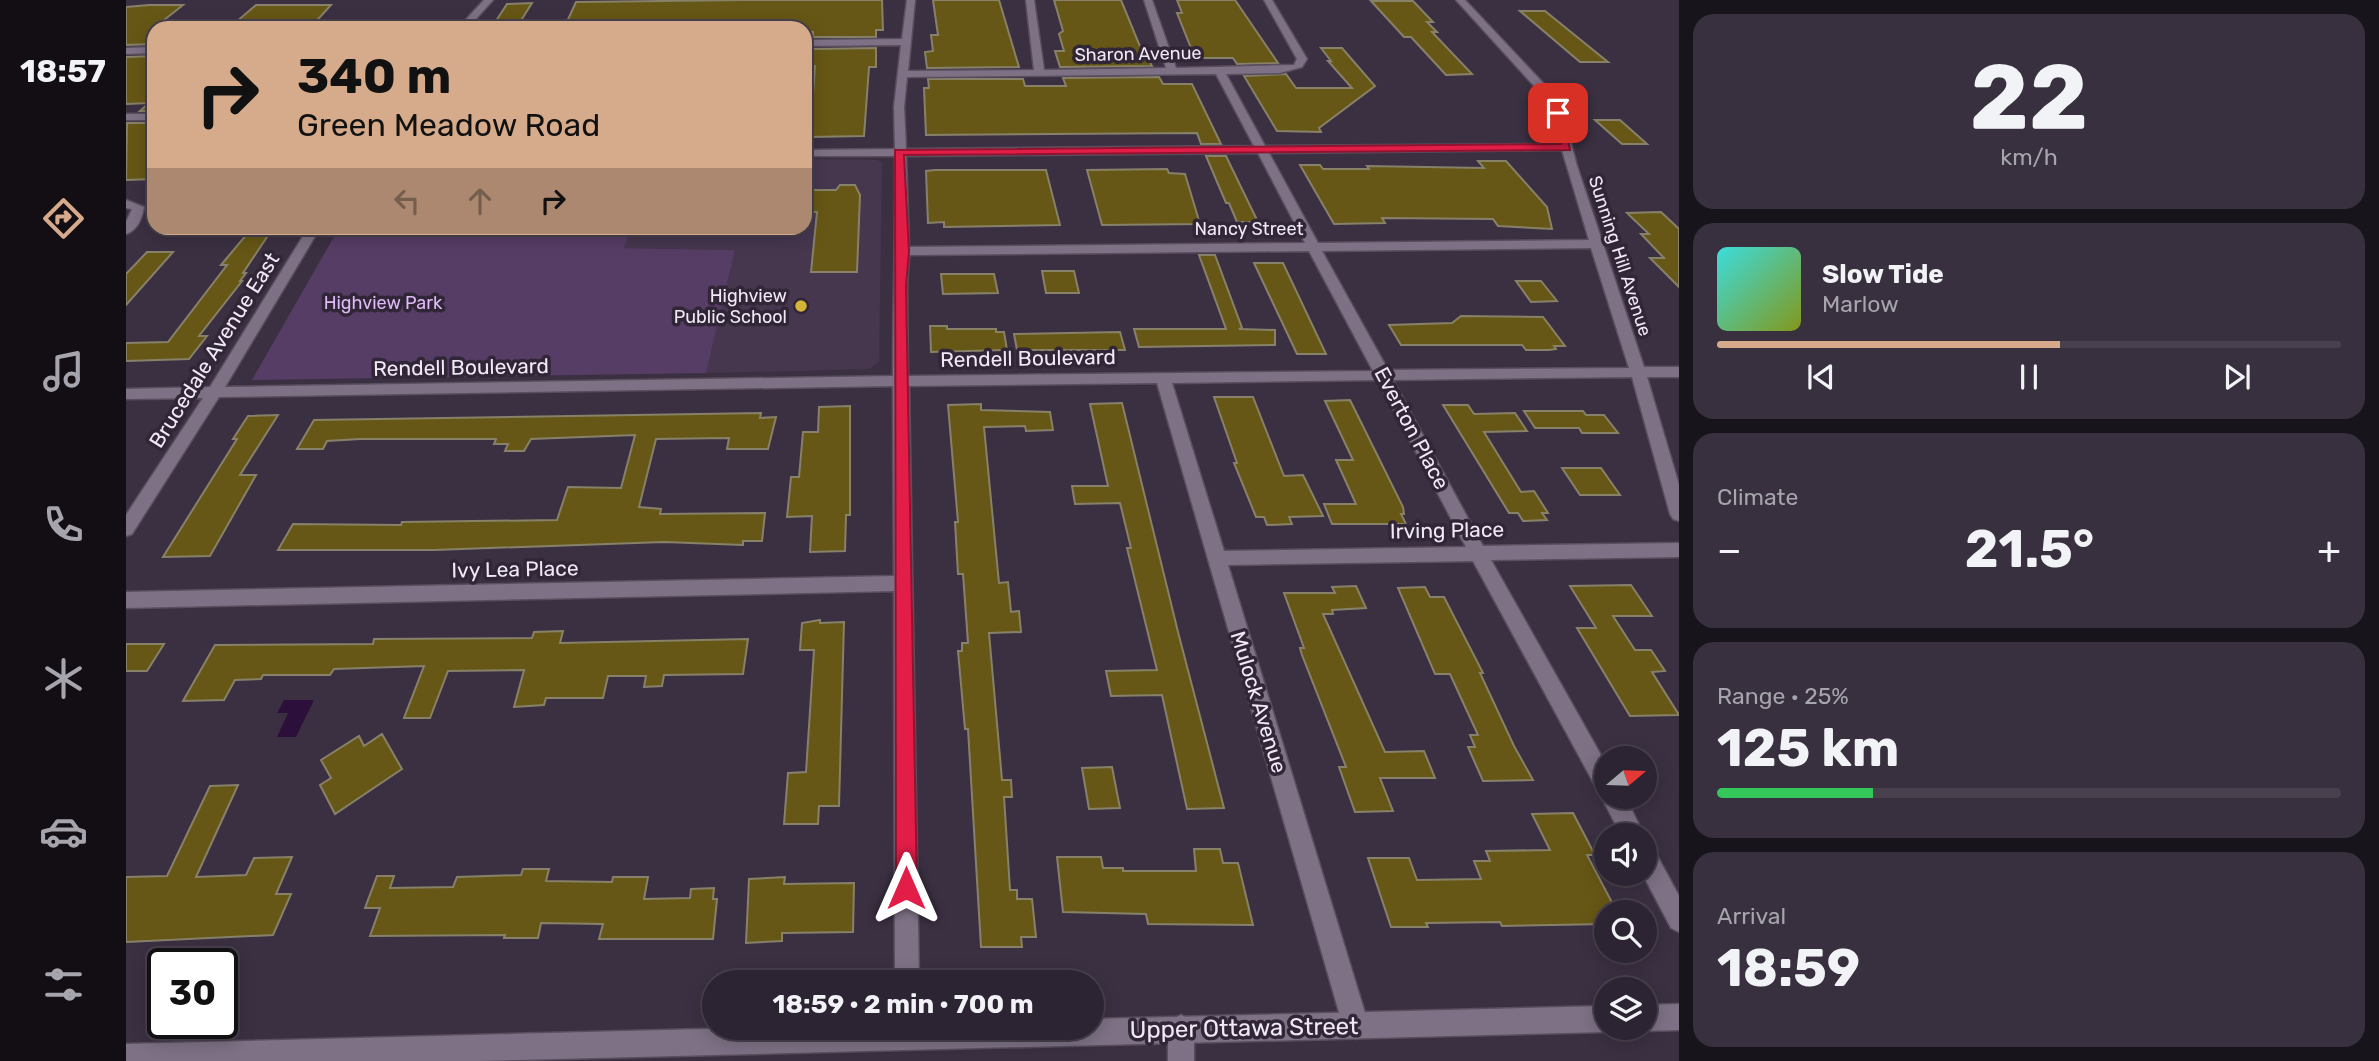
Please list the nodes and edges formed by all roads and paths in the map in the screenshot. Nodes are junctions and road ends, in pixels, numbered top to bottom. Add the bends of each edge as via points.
1 (489, 0) edge
2 (911, 0) edge
3 (1030, 0) edge
4 (1148, 0) edge
5 (1269, 0) edge
6 (1460, 0) edge
7 (470, 21) edge
8 (905, 42) junction
9 (812, 43) edge
10 (147, 50) edge
11 (126, 51) edge
12 (1172, 70) junction
13 (1219, 70) junction
14 (1038, 73) junction
15 (903, 74) junction
16 (126, 117) edge
17 (147, 117) edge
18 (1566, 147) junction
19 (1261, 149) junction
20 (899, 152) junction
21 (812, 153) edge
22 (126, 204) edge
23 (126, 230) edge
24 (310, 235) edge
25 (1596, 244) junction
26 (1312, 246) junction
27 (903, 251) junction
28 (1639, 372) junction
29 (1679, 372) edge
30 (1384, 376) junction
31 (1163, 377) junction
32 (902, 381) junction
33 (214, 393) junction
34 (126, 394) edge
35 (1679, 514) edge
36 (126, 529) edge
37 (1679, 550) edge
38 (1478, 553) junction
39 (1215, 558) junction
40 (904, 583) junction
41 (126, 600) edge
42 (1594, 762) edge
43 (1657, 879) edge
44 (1679, 920) edge
45 (907, 970) edge
46 (1679, 1017) edge
47 (1657, 1018) edge
48 (1594, 1019) edge
49 (1356, 1026) junction
50 (1181, 1028) junction
51 (1104, 1029) edge
52 (702, 1038) edge
53 (126, 1057) edge
54 (1181, 1061) edge

1 - 7 street
2 - 8 street
3 - 14 street
4 - 12 street
5 - 13 street, Sharon Avenue via 1302,59 1297,67
6 - 18 street, Sunning Hill Avenue via 1540,86 1558,113
8 - 9 street
8 - 15 street
10 - 11 street
12 - 13 street, Sharon Avenue
12 - 14 street, Sharon Avenue
13 - 19 street, Everton Place
14 - 15 street, Sharon Avenue
15 - 20 street
16 - 17 street
18 - 19 street
18 - 25 street, Sunning Hill Avenue
19 - 20 street
19 - 26 street, Everton Place
20 - 21 street
20 - 27 street
22 - 23 street via 138,207 136,219
24 - 33 street, Brucedale Avenue East
25 - 26 street, Nancy Street
25 - 28 street, Sunning Hill Avenue
26 - 27 street, Nancy Street
26 - 30 street, Everton Place
27 - 32 street
28 - 29 street, Rendell Boulevard
28 - 30 street, Rendell Boulevard
28 - 35 street, Sunning Hill Avenue
30 - 31 street, Rendell Boulevard
30 - 38 street, Everton Place
31 - 32 street, Rendell Boulevard
31 - 39 street, Mulock Avenue
32 - 33 street, Rendell Boulevard
32 - 40 street
33 - 34 street, Rendell Boulevard
33 - 36 street, Brucedale Avenue East
37 - 38 street, Irving Place
38 - 39 street, Irving Place
38 - 42 street, Everton Place
39 - 49 street, Mulock Avenue
40 - 41 street, Ivy Lea Place
40 - 45 street
43 - 44 street
46 - 47 street
48 - 49 street, Upper Ottawa Street
49 - 50 street, Upper Ottawa Street
50 - 51 street, Upper Ottawa Street
50 - 54 street
52 - 53 street, Upper Ottawa Street

